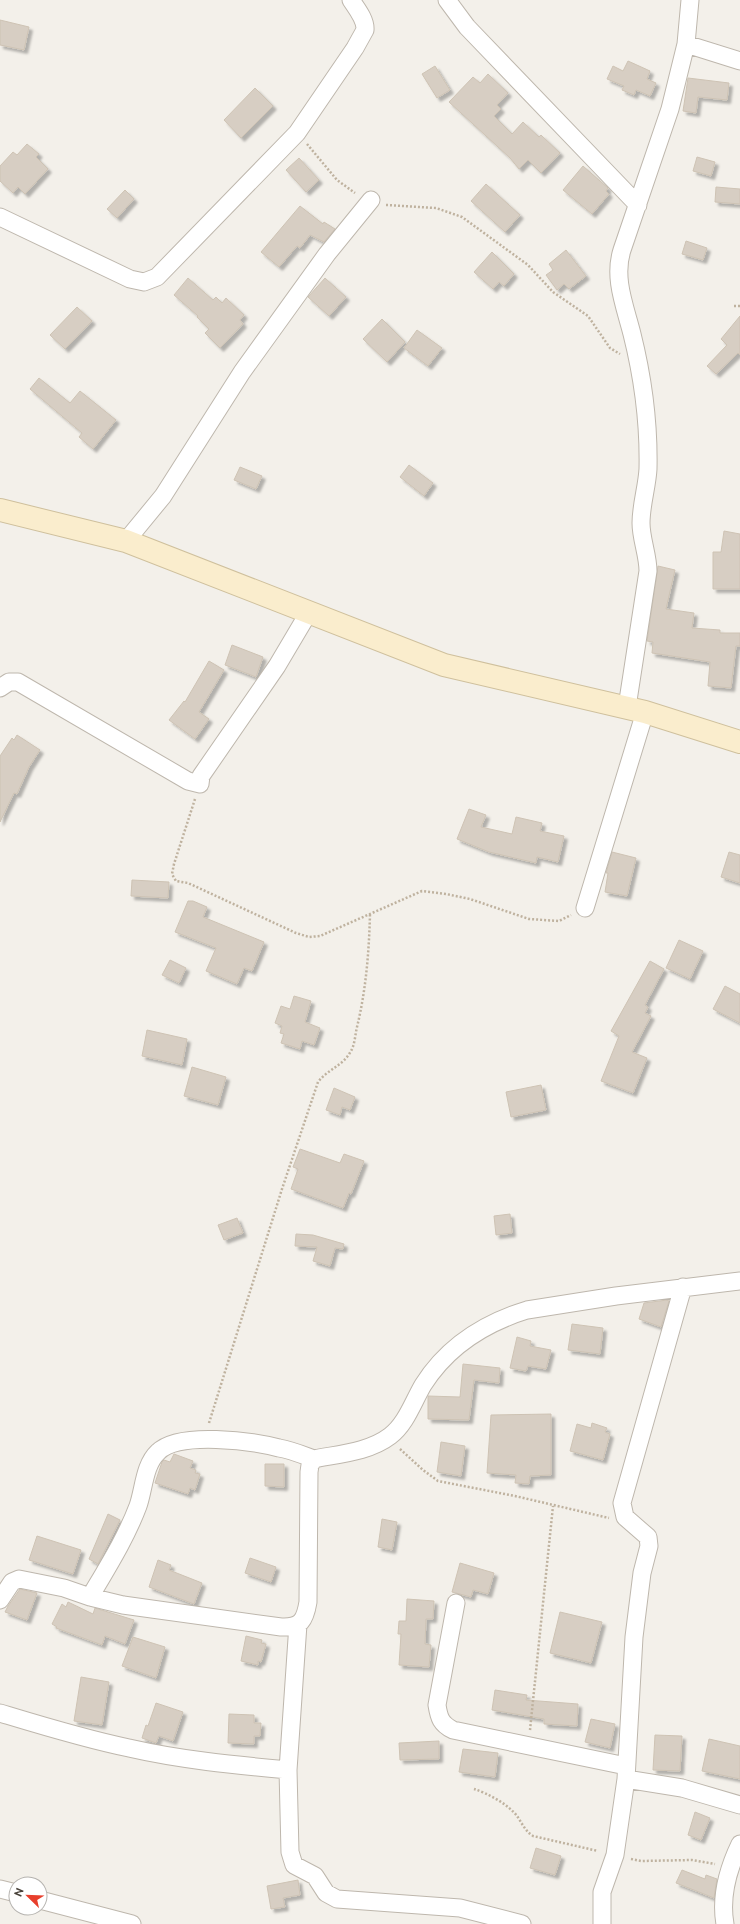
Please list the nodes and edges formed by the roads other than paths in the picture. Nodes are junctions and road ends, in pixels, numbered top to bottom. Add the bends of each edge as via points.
1 (352, 0) edge
2 (447, 0) edge
3 (690, 0) edge
4 (686, 44) junction
5 (740, 61) edge
6 (371, 200) road end
7 (638, 205) junction
8 (0, 217) edge
9 (0, 510) edge
10 (126, 541) junction
11 (309, 612) junction
12 (0, 688) edge
13 (636, 710) junction
14 (740, 742) edge
15 (584, 908) road end
16 (740, 1281) edge
17 (683, 1287) junction
18 (314, 1459) junction
19 (90, 1597) junction
20 (0, 1600) edge
21 (456, 1603) dead end
22 (298, 1624) junction
23 (0, 1713) edge
24 (288, 1770) junction
25 (626, 1773) junction
26 (740, 1805) edge
27 (740, 1844) edge
28 (48, 1902) edge
29 (132, 1924) edge
30 (522, 1924) edge
31 (602, 1924) edge
32 (725, 1924) edge

1 - 8 street via 363,19 365,30 297,133 157,277 140,282 130,279
2 - 7 street via 467,26
3 - 4 street
4 - 5 street
4 - 7 street via 670,109
6 - 10 street via 327,254 242,372 163,496
7 - 13 street via 620,255 618,271 640,368 648,448 647,484 641,511 648,571
9 - 10 street
10 - 11 street
11 - 12 street via 277,666 201,776 200,784 188,782 18,682 9,682
11 - 13 street via 444,665
13 - 14 street
13 - 15 street
16 - 17 street
17 - 18 street via 527,1310 494,1324 469,1337 437,1364 400,1425 388,1438 368,1447
17 - 25 street via 624,1497 623,1512 649,1539 634,1637
18 - 19 street via 279,1447 239,1442 204,1439 182,1440 167,1445 157,1452 146,1475 138,1505
18 - 22 street via 308,1472 308,1602 306,1617
19 - 20 street via 64,1588 20,1579 12,1582
19 - 22 street via 123,1605 281,1627
21 - 25 street via 437,1705 439,1719 445,1726 453,1730 528,1745
22 - 24 street
23 - 24 street via 130,1749 206,1762
24 - 30 street via 291,1858 296,1867 317,1878 329,1896 337,1899 460,1908
25 - 26 street
25 - 31 street via 615,1855 602,1892
27 - 32 street via 726,1882 723,1915
28 - 29 street

